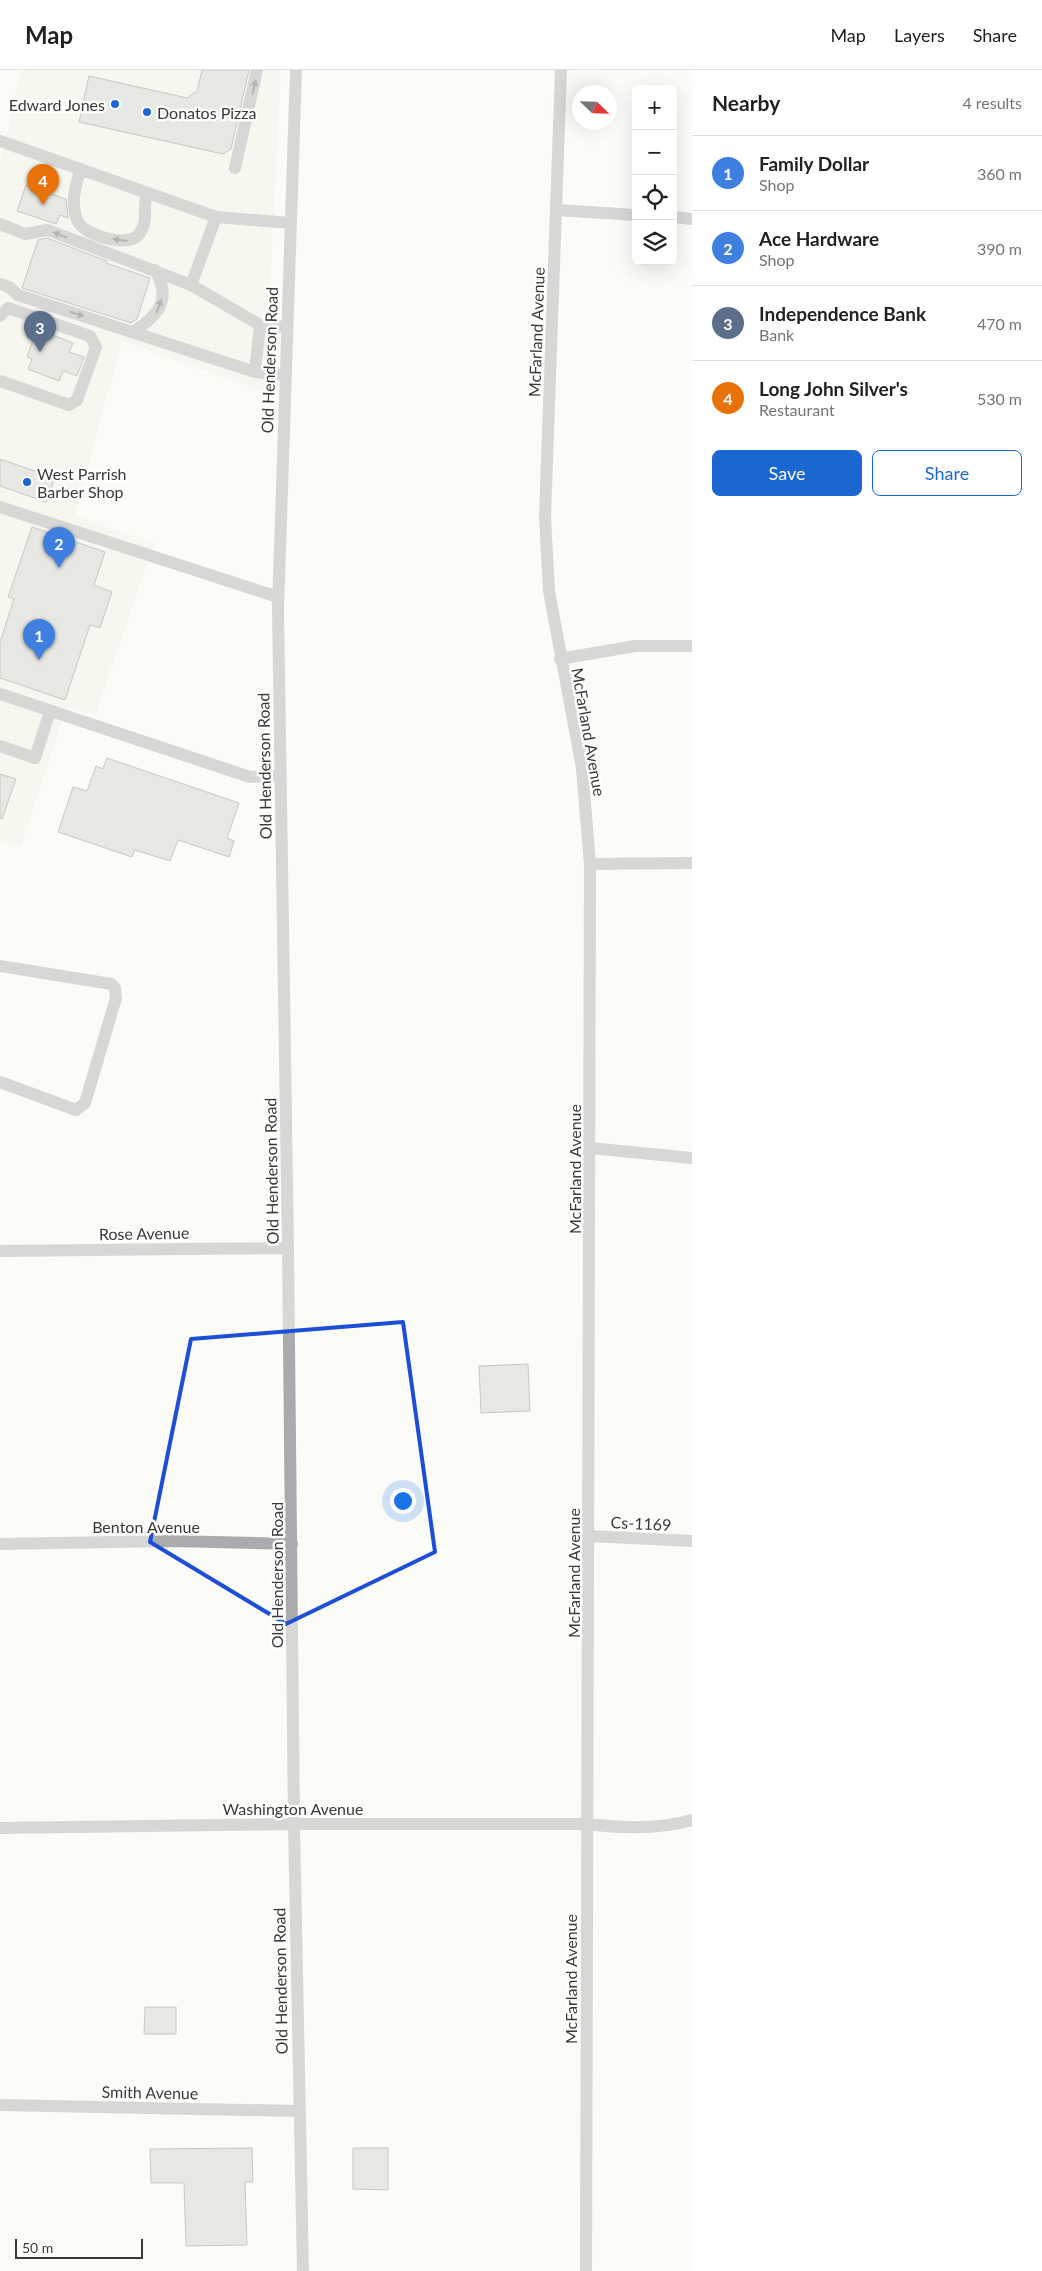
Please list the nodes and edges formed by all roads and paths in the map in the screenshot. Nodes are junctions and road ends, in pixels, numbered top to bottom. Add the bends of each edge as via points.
1 (258, 70) edge
2 (296, 70) edge
3 (561, 70) edge
4 (0, 141) edge
5 (235, 168) dead end
6 (81, 169) junction
7 (147, 193) junction
8 (556, 210) junction
9 (632, 215) edge
10 (216, 217) junction
11 (677, 217) edge
12 (692, 219) edge
13 (290, 223) junction
14 (0, 224) edge
15 (155, 270) junction
16 (0, 284) edge
17 (192, 285) junction
18 (0, 316) edge
19 (260, 325) junction
20 (287, 327) junction
21 (133, 332) junction
22 (255, 372) junction
23 (284, 375) junction
24 (0, 381) edge
25 (0, 507) edge
26 (278, 597) junction
27 (692, 646) edge
28 (560, 659) junction
29 (0, 694) edge
30 (50, 711) junction
31 (0, 746) edge
32 (280, 776) junction
33 (692, 863) edge
34 (590, 864) junction
35 (0, 966) edge
36 (0, 1082) edge
37 (590, 1148) junction
38 (692, 1158) edge
39 (288, 1248) junction
40 (0, 1251) edge
41 (589, 1536) junction
42 (692, 1541) edge
43 (0, 1544) edge
44 (292, 1544) junction
45 (692, 1820) edge
46 (294, 1824) junction
47 (587, 1824) junction
48 (0, 1828) edge
49 (0, 2105) edge
50 (299, 2111) junction
51 (303, 2271) edge
52 (586, 2271) edge

5 -> 1 street
2 - 13 street, Old Henderson Road
3 - 8 street, McFarland Avenue
4 - 6 street
6 - 7 street
7 -> 6 street via 144,224 140,235 131,241 120,242 88,231 79,223 74,206 74,188
7 - 10 street
8 - 9 street
8 - 28 street, McFarland Avenue via 545,516 548,592
10 - 13 street
10 - 17 street
11 - 12 street
13 - 20 street, Old Henderson Road
15 -> 14 street via 48,230 25,234
15 - 17 street
21 -> 15 street via 152,320 160,306 162,289
16 -> 21 street via 18,295
17 - 19 street
18 - 24 street via 8,308 90,336 96,347 77,400 69,404
19 - 20 street
19 - 22 street
20 - 23 street, Old Henderson Road
21 - 22 street
22 - 23 street
23 - 26 street, Old Henderson Road
25 - 26 street
26 - 32 street, Old Henderson Road
27 - 28 street via 636,646
28 - 34 street, McFarland Avenue via 582,768
29 - 30 street
30 - 31 street via 35,758
30 - 32 street via 250,777
32 - 39 street, Old Henderson Road
33 - 34 street
34 - 37 street, McFarland Avenue
35 - 36 street via 112,984 116,998 81,1107 76,1110
37 - 38 street
37 - 41 street, McFarland Avenue
39 - 40 street, Rose Avenue
39 - 44 street, Old Henderson Road
41 - 42 street, Cs-1169
41 - 47 street, McFarland Avenue
43 - 44 street, Benton Avenue via 161,1541
44 - 46 street, Old Henderson Road
45 - 47 street, Washington Avenue via 641,1826
46 - 47 street, Washington Avenue
46 - 48 street, Washington Avenue
46 - 50 street, Old Henderson Road
47 - 52 street, McFarland Avenue
49 - 50 street, Smith Avenue
50 - 51 street, Old Henderson Road

